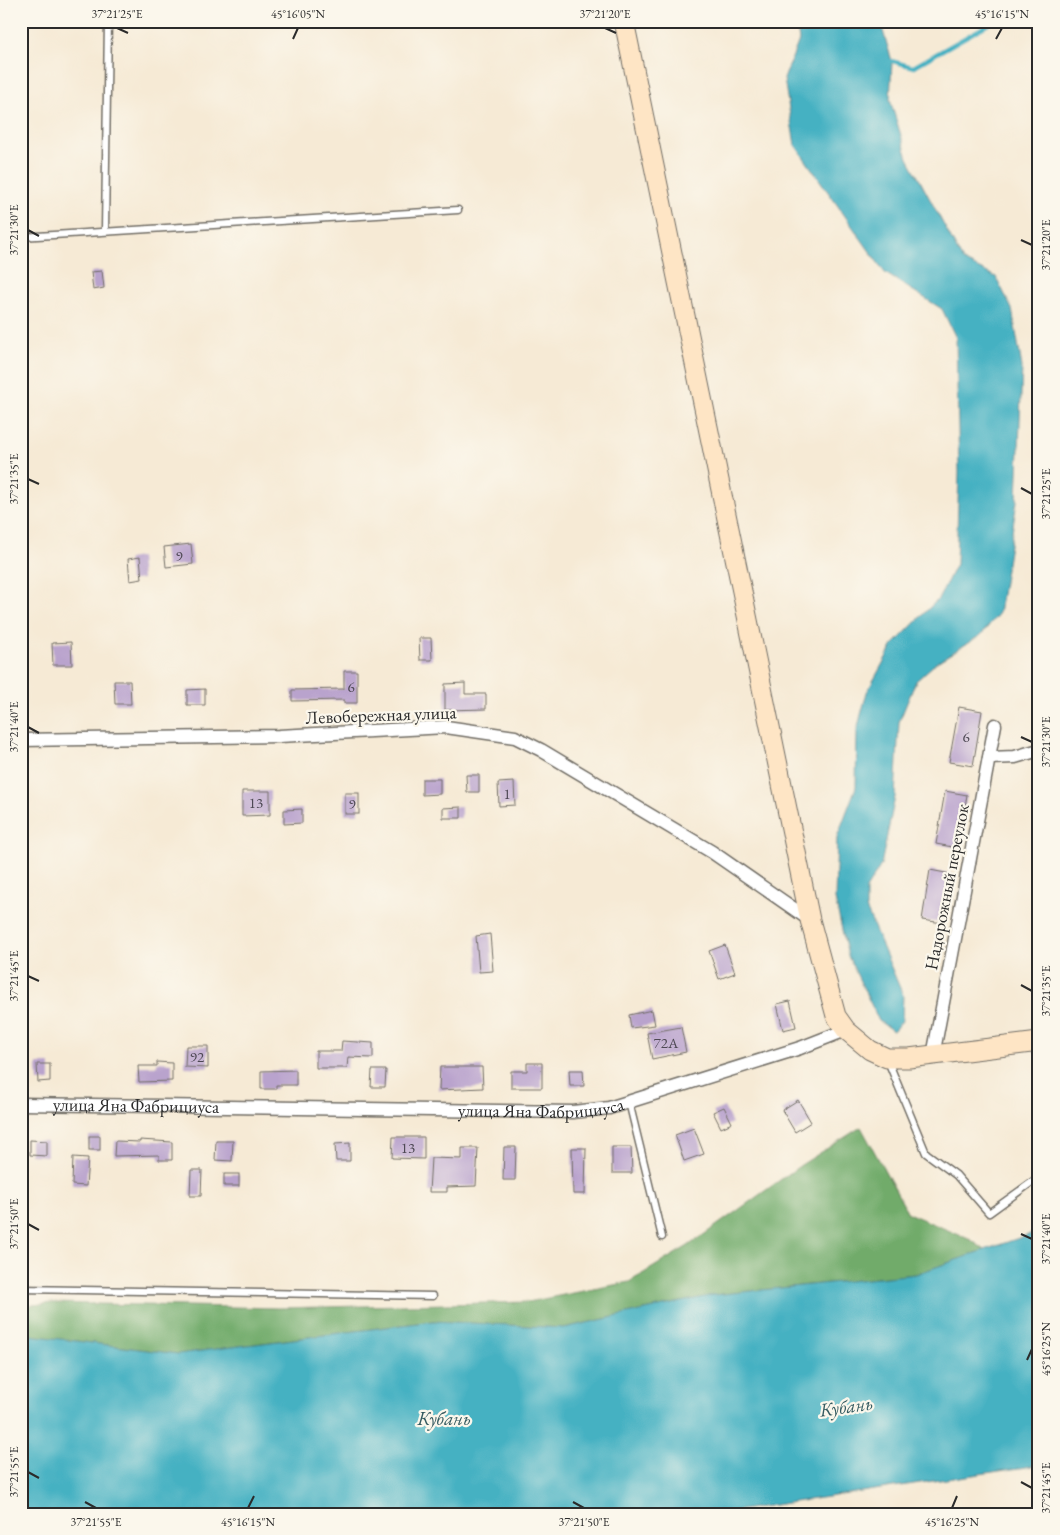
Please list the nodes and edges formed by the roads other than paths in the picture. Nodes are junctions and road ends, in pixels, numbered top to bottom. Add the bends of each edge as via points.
1 (108, 21) edge
2 (624, 21) edge
3 (458, 210) dead end
4 (105, 230) junction
5 (21, 237) edge
6 (995, 725) dead end
7 (21, 740) edge
8 (1039, 750) edge
9 (989, 758) junction
10 (810, 920) junction
11 (846, 1030) junction
12 (1039, 1042) edge
13 (933, 1056) junction
14 (887, 1058) junction
15 (629, 1102) junction
16 (21, 1104) edge
17 (1039, 1177) edge
18 (662, 1237) dead end
19 (21, 1289) edge
20 (433, 1296) dead end

1 - 4 lane
2 - 10 street
3 - 4 lane
4 - 5 lane
6 - 9 street, Надорожный переулок
7 - 10 street, Левобережная улица via 279,736 446,728 515,738 541,750 712,852
8 - 9 street via 1015,757
9 - 13 street, Надорожный переулок
10 - 11 street via 828,992 836,1016
11 - 14 street via 870,1050
11 - 15 street, улица Яна Фабрициуса via 800,1048
12 - 13 street
13 - 14 street
14 - 17 lane via 926,1153 956,1175 989,1213
15 - 16 street, улица Яна Фабрициуса via 573,1112 510,1113
15 - 18 lane
19 - 20 lane

